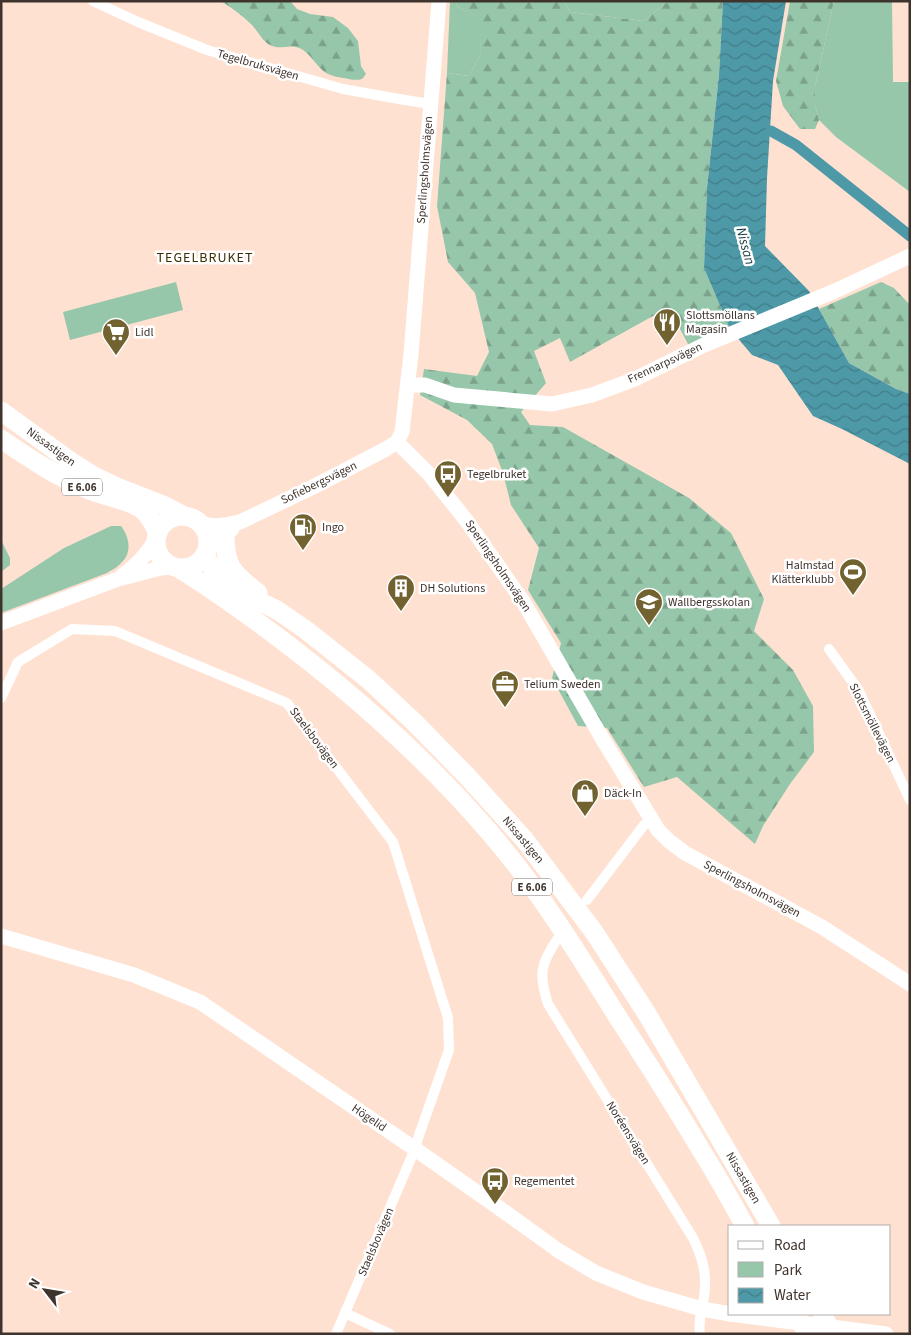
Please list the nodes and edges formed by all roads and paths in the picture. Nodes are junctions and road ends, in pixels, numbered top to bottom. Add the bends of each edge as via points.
1 (93, 1) edge
2 (439, 1) edge
3 (430, 104) junction
4 (910, 256) edge
5 (408, 384) junction
6 (1, 411) edge
7 (1, 439) edge
8 (397, 442) junction
9 (192, 520) junction
10 (240, 522) junction
11 (225, 535) junction
12 (157, 536) junction
13 (206, 553) junction
14 (176, 568) junction
15 (118, 579) junction
16 (277, 610) junction
17 (1, 623) edge
18 (829, 649) dead end
19 (1, 698) edge
20 (910, 800) edge
21 (651, 820) junction
22 (587, 900) dead end
23 (1, 936) edge
24 (558, 938) dead end
25 (910, 984) edge
26 (415, 1149) junction
27 (745, 1225) edge
28 (770, 1225) edge
29 (702, 1309) junction
30 (345, 1313) junction
31 (728, 1314) edge
32 (737, 1315) edge
33 (797, 1315) edge
34 (823, 1315) edge
35 (336, 1334) edge
36 (390, 1334) edge
37 (700, 1334) edge
38 (808, 1334) edge
39 (833, 1334) edge
40 (886, 1334) edge

1 - 3 street, Tegelbruksvägen via 207,50 343,89
2 - 3 street, Sperlingsholmsvägen
3 - 5 street, Sperlingsholmsvägen
4 - 5 street, Frennarpsvägen via 592,395 552,404 454,395 425,385
5 - 8 street, Sperlingsholmsvägen via 402,432
6 - 9 highway, Nissastigen / E 6.06 via 94,476
7 - 12 highway, Nissastigen / E 6.06 via 68,481 141,508
8 - 10 street, Sofiebergsvägen
8 - 21 street, Sperlingsholmsvägen via 430,475 466,520 524,603
9 - 10 street, Sofiebergsvägen via 210,526
9 - 12 highway via 176,517 168,520
9 - 13 highway, E 6.06 via 206,531 209,541
10 - 11 street, Sofiebergsvägen
11 - 13 street, Sofiebergsvägen
11 - 16 highway, E 6.06 via 226,556 232,571
12 - 14 highway, E 6.06 via 160,556
12 - 15 street via 140,562
13 - 14 highway via 192,567
13 - 16 highway, Nissastigen / E 6.06 via 217,575 228,586
14 - 15 street via 161,568
14 - 27 highway, Nissastigen / E 6.06 via 284,642 355,699 434,773 491,834 575,948
15 - 17 street
16 - 28 highway, Nissastigen / E 6.06 via 313,635 413,721 524,839 594,932 647,1014
18 - 20 street, Slottsmöllevägen via 859,691
19 - 26 street, Staelsbovägen via 18,662 72,629 115,631 287,703 393,842 448,1018 449,1050
21 - 22 street
21 - 25 street, Sperlingsholmsvägen via 685,853 822,926
23 - 26 street, Högelid via 134,975 200,1002
24 - 29 street, Noréensvägen via 542,968 548,1004 693,1238 705,1269
26 - 29 street, Högelid via 558,1252 596,1273 643,1292
26 - 30 street, Staelsbovägen
29 - 31 street, Högelid
29 - 37 street, Noréensvägen
30 - 35 street, Staelsbovägen
30 - 36 street
32 - 40 street, Högelid
33 - 38 highway
34 - 39 highway

